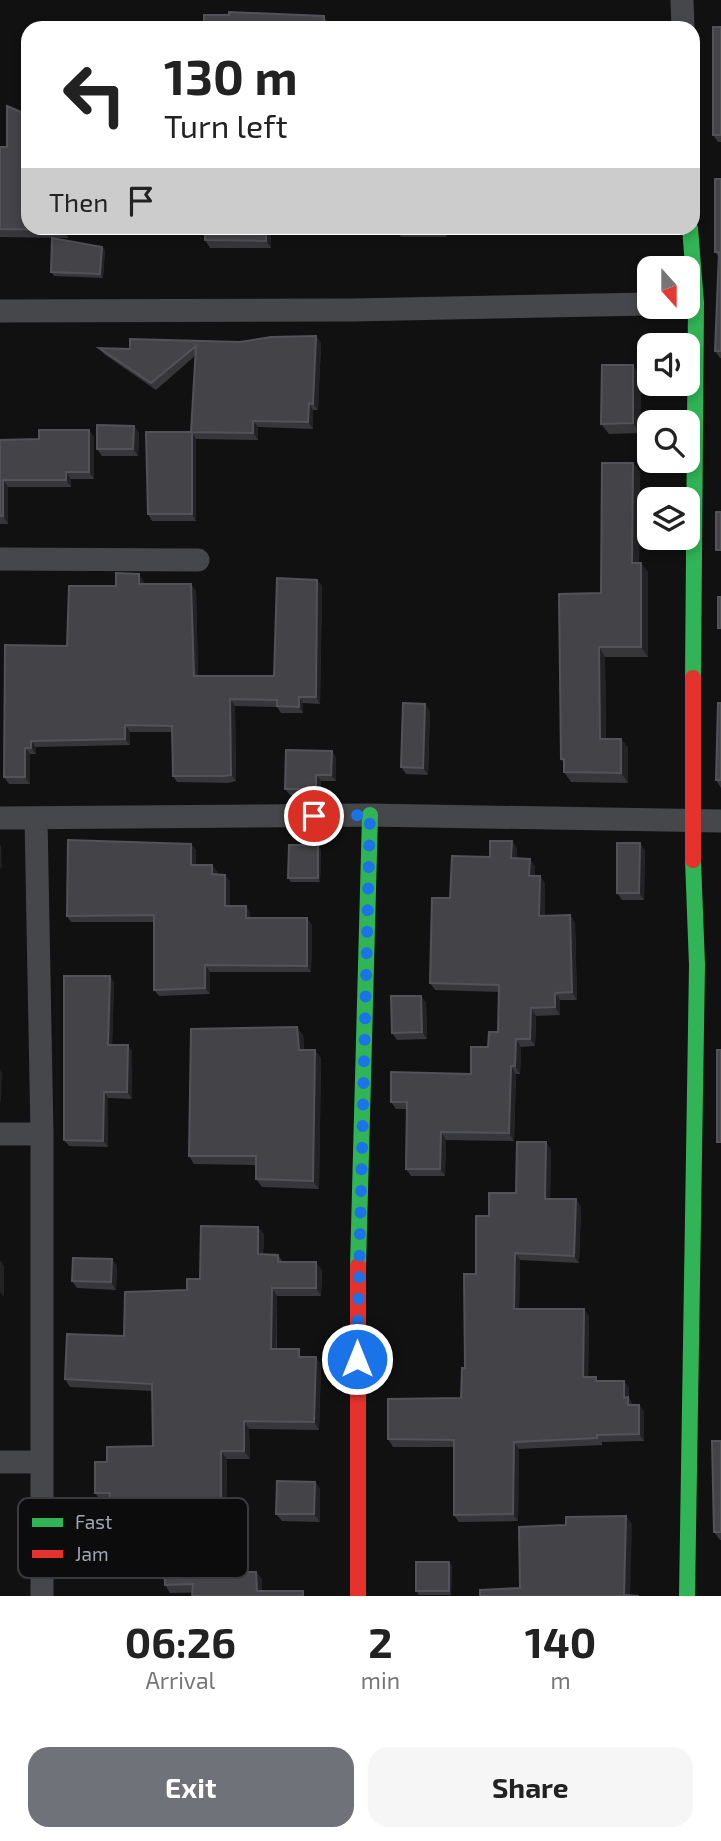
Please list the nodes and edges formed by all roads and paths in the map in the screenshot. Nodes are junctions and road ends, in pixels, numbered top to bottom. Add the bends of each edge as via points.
1 (682, 0) edge
2 (683, 21) edge
3 (690, 235) edge
4 (691, 256) edge
5 (637, 304) edge
6 (0, 311) edge
7 (692, 319) edge
8 (0, 559) edge
9 (198, 560) dead end
10 (370, 815) junction
11 (0, 818) edge
12 (36, 818) junction
13 (692, 820) junction
14 (721, 821) edge
15 (0, 1134) edge
16 (42, 1134) junction
17 (0, 1462) edge
18 (40, 1462) junction
19 (41, 1498) edge
20 (42, 1578) edge
21 (42, 1596) edge
22 (358, 1596) edge
23 (687, 1596) edge

1 - 2 street
3 - 4 street
5 - 6 street
7 - 13 street
8 - 9 street
10 - 12 street
10 - 13 street
10 - 22 street via 358,1232
11 - 12 street
12 - 16 street
13 - 14 street
13 - 23 street via 697,965
15 - 16 street
16 - 18 street
17 - 18 street
18 - 19 street
20 - 21 street

